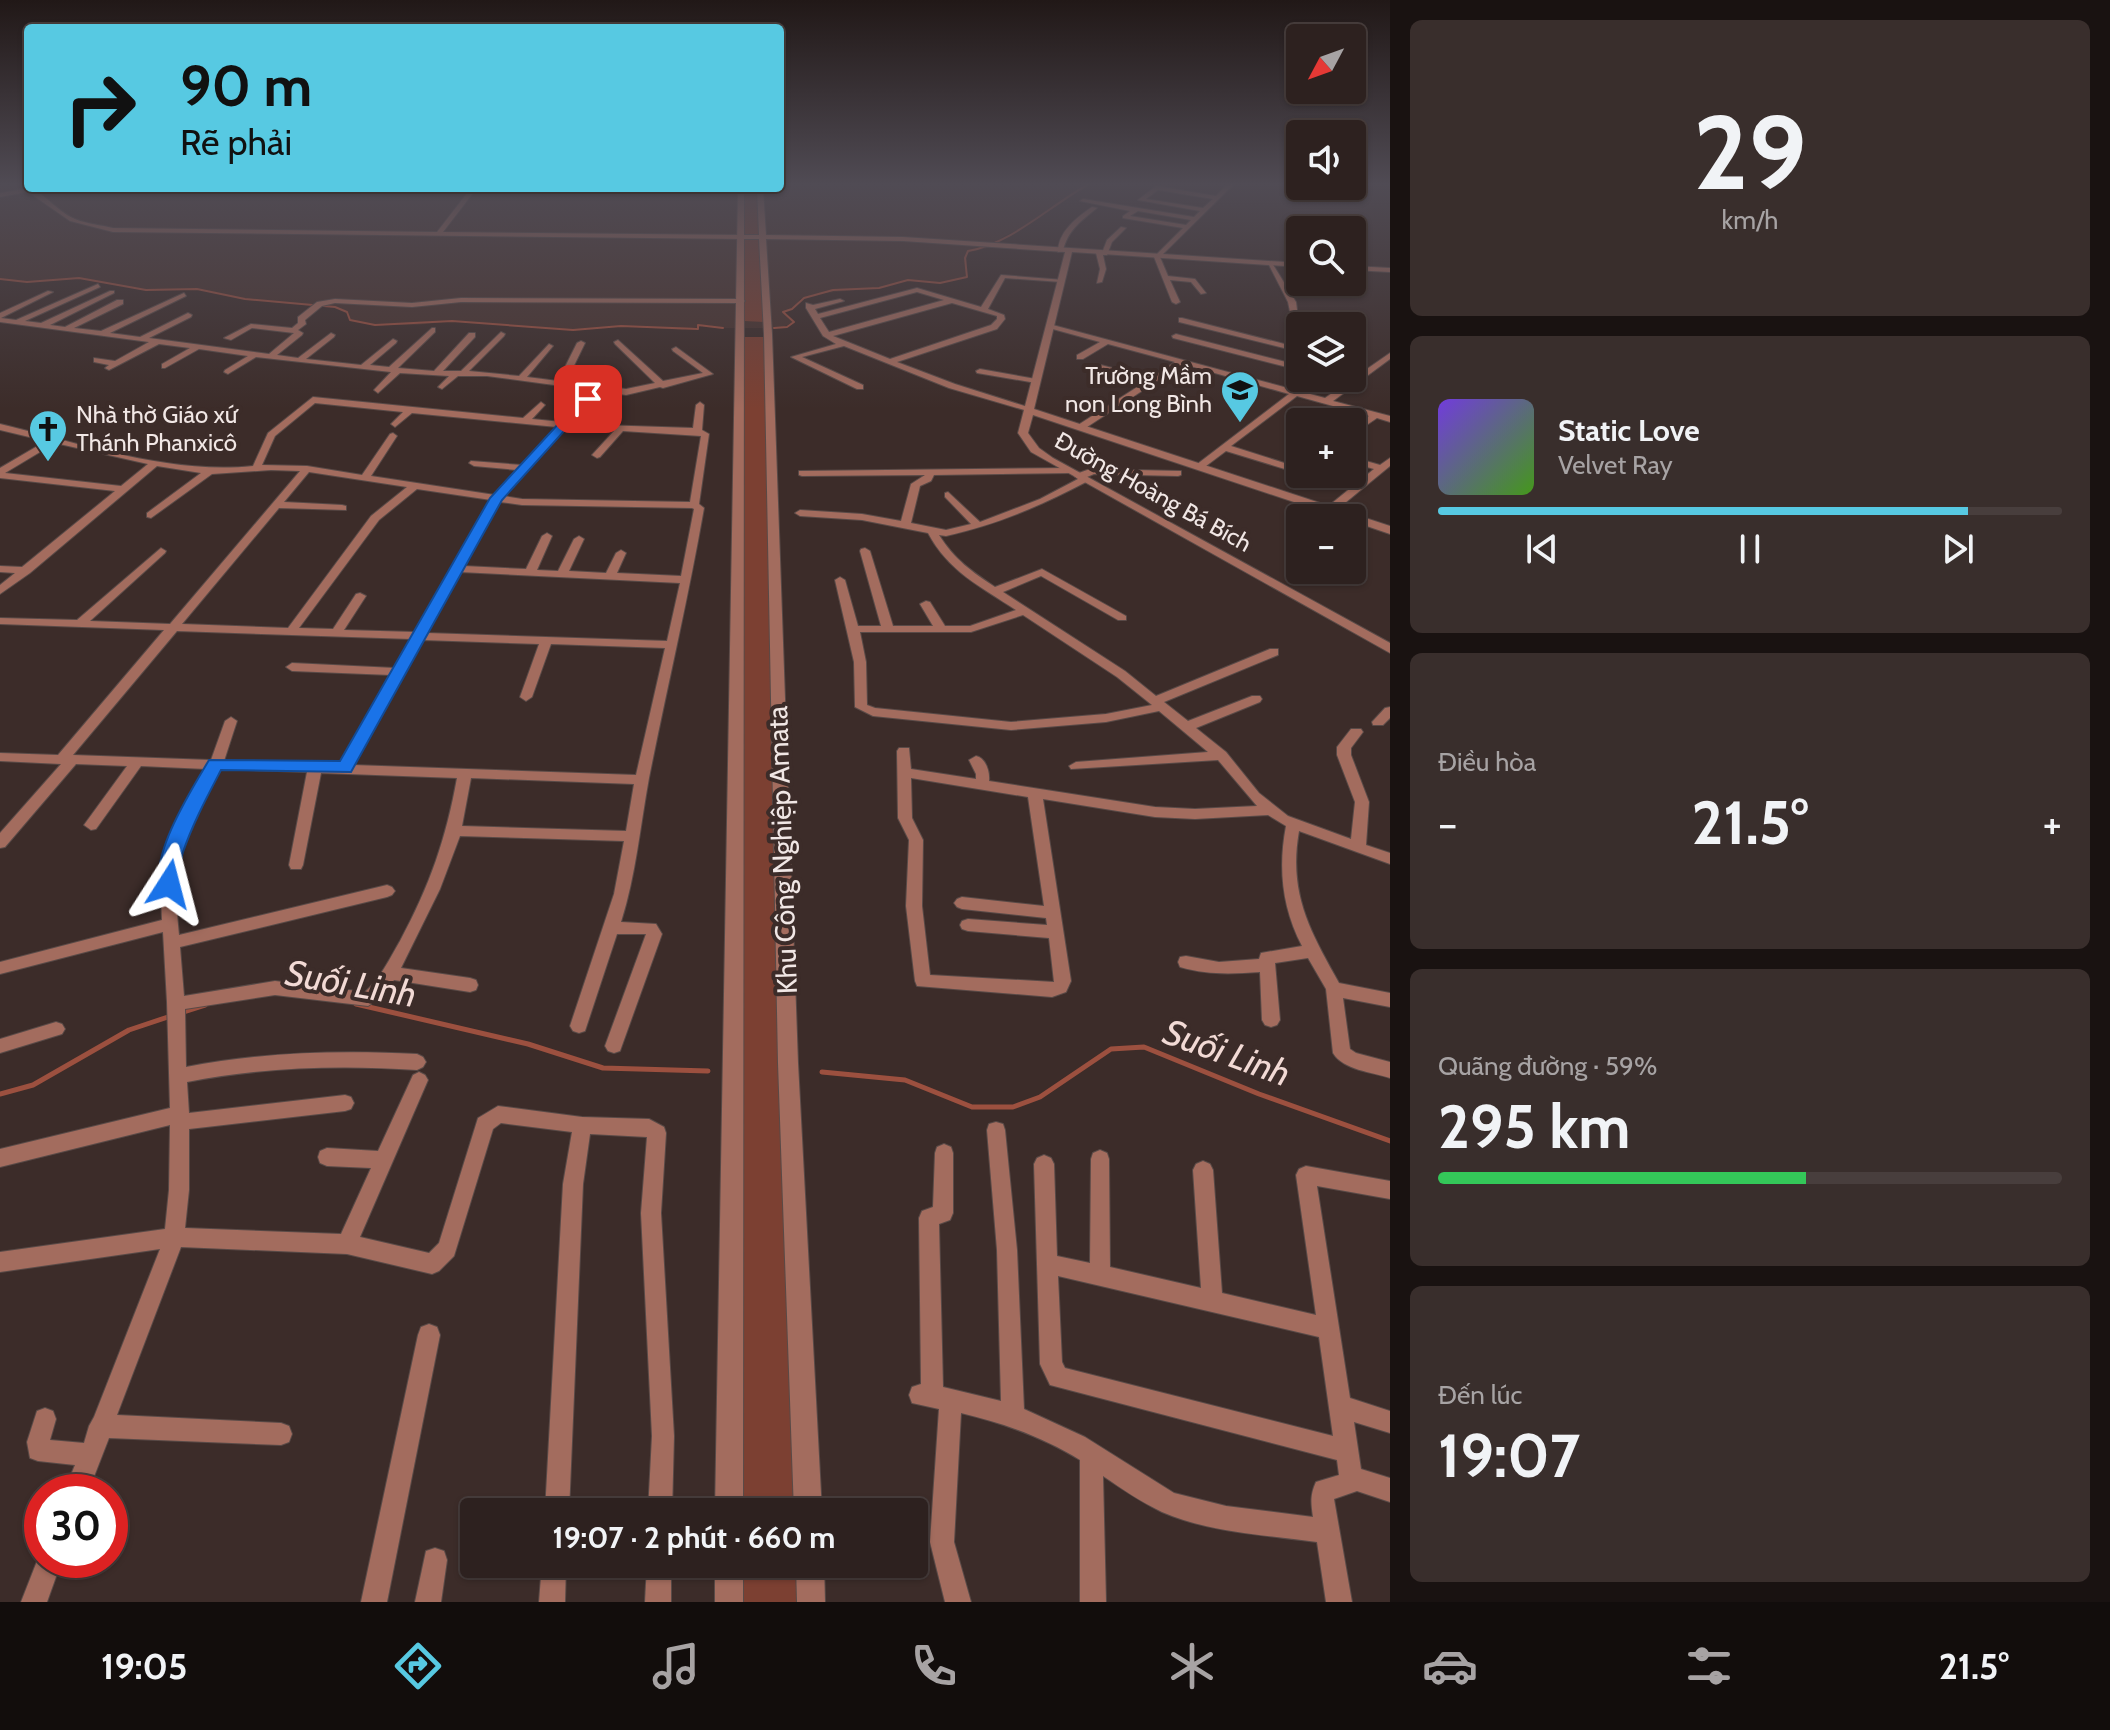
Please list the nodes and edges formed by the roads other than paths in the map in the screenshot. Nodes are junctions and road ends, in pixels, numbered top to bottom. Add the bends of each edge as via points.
1 (742, 259) edge
2 (765, 259) edge
3 (1063, 259) edge
4 (1102, 259) edge
5 (1158, 259) edge
6 (1185, 259) edge
7 (1270, 264) junction
8 (1286, 265) edge
9 (997, 268) dead end
10 (1366, 269) edge
11 (1390, 270) edge
12 (1017, 275) junction
13 (1165, 278) junction
14 (1061, 280) junction
15 (1099, 282) dead end
16 (98, 286) dead end
17 (50, 292) dead end
18 (112, 292) dead end
19 (1203, 293) dead end
20 (952, 300) junction
21 (741, 301) junction
22 (840, 301) dead end
23 (120, 302) dead end
24 (1176, 302) dead end
25 (129, 307) dead end
26 (984, 309) junction
27 (1294, 312) edge
28 (188, 315) dead end
29 (816, 317) junction
30 (0, 318) edge
31 (264, 318) dead end
32 (1182, 320) dead end
33 (19, 323) junction
34 (41, 326) junction
35 (251, 326) junction
36 (1052, 326) junction
37 (65, 329) junction
38 (740, 329) junction
39 (293, 330) junction
40 (432, 330) dead end
41 (768, 330) junction
42 (80, 331) junction
43 (0, 333) edge
44 (501, 334) dead end
45 (100, 335) junction
46 (331, 335) dead end
47 (472, 335) dead end
48 (827, 335) junction
49 (1176, 336) dead end
50 (119, 337) junction
51 (228, 338) dead end
52 (139, 340) junction
53 (393, 341) dead end
54 (455, 341) dead end
55 (1107, 341) junction
56 (157, 342) junction
57 (618, 342) dead end
58 (581, 343) dead end
59 (844, 344) junction
60 (549, 346) dead end
61 (1286, 346) edge
62 (196, 348) junction
63 (676, 349) dead end
64 (254, 355) junction
65 (1390, 355) edge
66 (270, 357) junction
67 (1080, 357) dead end
68 (97, 360) dead end
69 (299, 361) junction
70 (888, 362) junction
71 (1181, 362) junction
72 (1286, 365) edge
73 (165, 366) dead end
74 (1100, 366) dead end
75 (363, 367) junction
76 (394, 370) junction
77 (980, 371) dead end
78 (228, 372) dead end
79 (460, 372) junction
80 (432, 373) junction
81 (521, 378) junction
82 (1036, 381) junction
83 (1152, 381) junction
84 (561, 384) junction
85 (601, 385) junction
86 (663, 386) junction
87 (442, 387) dead end
88 (860, 387) dead end
89 (378, 390) dead end
90 (1295, 393) junction
91 (1327, 401) junction
92 (541, 405) dead end
93 (700, 405) dead end
94 (410, 410) junction
95 (1028, 410) junction
96 (629, 415) dead end
97 (1376, 415) junction
98 (1390, 419) edge
99 (525, 421) junction
100 (1366, 422) edge
101 (395, 424) dead end
102 (563, 425) junction
103 (0, 427) edge
104 (1081, 427) junction
105 (622, 428) junction
106 (697, 431) junction
107 (393, 436) dead end
108 (54, 440) junction
109 (1224, 447) junction
110 (597, 455) dead end
111 (1390, 461) edge
112 (155, 463) junction
113 (474, 463) dead end
114 (1366, 464) edge
115 (1286, 466) edge
116 (1199, 467) junction
117 (524, 468) junction
118 (1381, 468) junction
119 (256, 469) junction
120 (307, 469) junction
121 (0, 472) edge
122 (209, 472) junction
123 (802, 473) dead end
124 (1178, 473) dead end
125 (930, 474) junction
126 (1078, 476) junction
127 (365, 477) junction
128 (415, 486) junction
129 (124, 489) junction
130 (948, 495) dead end
131 (497, 498) junction
132 (1312, 504) edge
133 (1337, 504) edge
134 (276, 505) junction
135 (694, 505) junction
136 (342, 508) dead end
137 (800, 513) dead end
138 (151, 515) dead end
139 (1366, 522) edge
140 (905, 525) junction
141 (978, 526) junction
142 (1390, 530) edge
143 (933, 533) junction
144 (547, 536) dead end
145 (579, 539) dead end
146 (161, 551) dead end
147 (865, 551) dead end
148 (621, 553) dead end
149 (0, 569) edge
150 (456, 569) junction
151 (26, 571) junction
152 (530, 573) junction
153 (562, 574) junction
154 (610, 576) junction
155 (686, 580) junction
156 (840, 580) dead end
157 (0, 591) edge
158 (993, 592) junction
159 (360, 596) dead end
160 (926, 604) dead end
161 (1024, 611) junction
162 (1122, 618) dead end
163 (0, 621) edge
164 (80, 624) junction
165 (173, 627) junction
166 (853, 629) junction
167 (888, 629) junction
168 (941, 629) junction
169 (292, 630) junction
170 (336, 633) junction
171 (421, 635) junction
172 (547, 639) junction
173 (673, 645) junction
174 (1390, 649) edge
175 (1274, 652) dead end
176 (292, 667) dead end
177 (400, 672) junction
178 (526, 697) dead end
179 (1256, 699) dead end
180 (1158, 704) junction
181 (1390, 711) edge
182 (231, 721) dead end
183 (1378, 722) dead end
184 (1188, 726) junction
185 (1356, 732) dead end
186 (904, 751) dead end
187 (1221, 755) junction
188 (0, 757) edge
189 (67, 759) junction
190 (976, 760) dead end
191 (138, 761) junction
192 (215, 764) junction
193 (1076, 766) dead end
194 (315, 767) junction
195 (345, 767) junction
196 (465, 773) junction
197 (906, 773) junction
198 (642, 780) junction
199 (982, 785) junction
200 (1035, 795) junction
201 (1268, 810) junction
202 (91, 825) dead end
203 (1293, 825) junction
204 (453, 831) junction
205 (634, 836) junction
206 (0, 843) edge
207 (1358, 848) junction
208 (1390, 859) edge
209 (296, 865) dead end
210 (387, 891) dead end
211 (962, 903) dead end
212 (1052, 913) junction
213 (170, 924) junction
214 (968, 925) dead end
215 (611, 928) junction
216 (1055, 932) junction
217 (172, 943) junction
218 (1311, 949) junction
219 (1186, 962) dead end
220 (1267, 965) junction
221 (0, 968) edge
222 (390, 973) junction
223 (470, 985) dead end
224 (1334, 989) junction
225 (1390, 1000) edge
226 (176, 1004) junction
227 (1271, 1020) dead end
228 (579, 1026) dead end
229 (56, 1029) dead end
230 (0, 1046) edge
231 (614, 1046) dead end
232 (1390, 1070) edge
233 (178, 1076) junction
234 (345, 1103) dead end
235 (180, 1118) junction
236 (582, 1125) junction
237 (996, 1130) dead end
238 (944, 1153) dead end
239 (327, 1157) dead end
240 (0, 1158) edge
241 (1100, 1159) dead end
242 (384, 1160) junction
243 (1044, 1164) dead end
244 (1203, 1170) dead end
245 (1390, 1190) edge
246 (174, 1237) junction
247 (347, 1244) junction
248 (0, 1262) edge
249 (1047, 1264) junction
250 (1100, 1275) junction
251 (1212, 1303) junction
252 (1327, 1328) junction
253 (429, 1335) dead end
254 (934, 1397) junction
255 (1340, 1406) junction
256 (1013, 1416) junction
257 (45, 1419) dead end
258 (1390, 1422) edge
259 (100, 1426) junction
260 (281, 1434) dead end
261 (1348, 1451) junction
262 (1091, 1454) junction
263 (90, 1455) junction
264 (83, 1474) edge
265 (1351, 1477) junction
266 (1390, 1490) edge
267 (558, 1498) edge
268 (661, 1498) edge
269 (729, 1498) edge
270 (807, 1498) edge
271 (1327, 1531) junction
272 (435, 1560) dead end
273 (43, 1578) edge
274 (553, 1578) edge
275 (659, 1578) edge
276 (729, 1578) edge
277 (810, 1578) edge
278 (34, 1602) edge
279 (374, 1602) edge
280 (428, 1602) edge
281 (552, 1602) edge
282 (658, 1602) edge
283 (729, 1602) edge
284 (811, 1602) edge
285 (958, 1602) edge
286 (1093, 1602) edge
287 (1339, 1602) edge

1 - 21 street, Khu Công Nghiệp Amata
2 - 41 street, Khu Công Nghiệp Amata
3 - 14 street, Đường Hoàng Bá Bích
4 - 15 street
5 - 13 street
6 - 7 street
7 - 8 street
7 - 27 street
9 - 12 street via 1019,270
10 - 11 street
12 - 14 street
12 - 26 street via 1001,277
13 - 19 street via 1193,280
13 - 24 street
14 - 36 street, Đường Hoàng Bá Bích
16 - 33 street
17 - 30 street
18 - 34 street
20 - 26 street
20 - 29 street via 917,290
20 - 48 street
21 - 38 street, Khu Công Nghiệp Amata
21 - 39 street via 335,301 319,305
22 - 29 street via 810,307
23 - 37 street
25 - 42 street
26 - 70 street via 1000,315 998,324
28 - 52 street
29 - 48 street
30 - 33 street
31 - 35 street
32 - 61 street
33 - 34 street
33 - 43 street
34 - 37 street
35 - 39 street
35 - 51 street
36 - 55 street
36 - 82 street, Đường Hoàng Bá Bích
37 - 42 street
38 - 41 street
38 - 269 street, Khu Công Nghiệp Amata
39 - 66 street via 299,332
40 - 76 street
41 - 270 street, Khu Công Nghiệp Amata via 788,1063
42 - 45 street
44 - 79 street
45 - 50 street
45 - 50 street via 184,300
46 - 69 street
47 - 80 street
48 - 59 street
49 - 72 street
50 - 52 street
52 - 56 street
53 - 75 street
54 - 80 street
55 - 67 street
55 - 71 street
56 - 62 street
56 - 68 street via 113,366
57 - 86 street
58 - 84 street
59 - 70 street
59 - 88 street via 794,356
60 - 81 street
62 - 64 street
62 - 73 street
63 - 86 street via 709,373
64 - 66 street
64 - 78 street
65 - 91 street
66 - 69 street
69 - 75 street
70 - 95 street
71 - 83 street
71 - 90 street
74 - 83 street
75 - 76 street
76 - 80 street
76 - 89 street
77 - 82 street
79 - 80 street
79 - 81 street
79 - 87 street
81 - 84 street
82 - 95 street, Đường Hoàng Bá Bích
83 - 104 street
84 - 85 street
85 - 86 street via 637,391
85 - 102 street
90 - 91 street
90 - 109 street
91 - 97 street
92 - 99 street
93 - 106 street
94 - 99 street
94 - 101 street
94 - 119 street via 309,401 271,435
95 - 104 street
95 - 126 street, Đường Hoàng Bá Bích via 1026,442
96 - 105 street
97 - 98 street
97 - 100 street
99 - 102 street
102 - 105 street
102 - 117 street
103 - 108 street
104 - 116 street
105 - 106 street
105 - 110 street
106 - 135 street via 705,438
107 - 127 street
108 - 112 street
108 - 121 street
109 - 115 street
109 - 116 street
111 - 118 street
112 - 122 street
112 - 129 street
113 - 117 street
114 - 118 street
116 - 132 street
117 - 131 street
118 - 133 street
119 - 120 street
119 - 122 street
120 - 127 street
120 - 134 street
121 - 129 street
122 - 138 street
123 - 125 street
124 - 126 street via 1093,471
125 - 126 street
125 - 140 street via 916,484
126 - 141 street via 1043,501
126 - 174 street, Đường Hoàng Bá Bích
127 - 128 street
128 - 131 street
128 - 169 street via 375,518
129 - 151 street
130 - 141 street
131 - 135 street
131 - 150 street
134 - 136 street
134 - 165 street
135 - 155 street via 699,508
137 - 140 street
139 - 142 street
140 - 143 street
141 - 143 street
143 - 158 street via 947,556
144 - 152 street
145 - 153 street
146 - 164 street
147 - 167 street
148 - 154 street
149 - 151 street
150 - 152 street
150 - 171 street
151 - 157 street
152 - 153 street
153 - 154 street
154 - 155 street
155 - 173 street
156 - 166 street
158 - 161 street
158 - 162 street via 1042,572
159 - 170 street
160 - 168 street
161 - 168 street via 971,629
161 - 180 street
163 - 164 street
164 - 165 street
165 - 169 street
165 - 189 street
166 - 167 street
166 - 180 street via 861,707 873,712 1011,726 1106,718
167 - 168 street
169 - 170 street
170 - 171 street
171 - 172 street
171 - 177 street
172 - 173 street
172 - 178 street
173 - 198 street
175 - 180 street
176 - 177 street
177 - 195 street
179 - 184 street
180 - 184 street
181 - 183 street
182 - 192 street
184 - 187 street
185 - 207 street via 1344,755 1362,802
186 - 197 street
187 - 193 street
187 - 201 street
188 - 189 street
189 - 191 street
189 - 206 street
190 - 199 street
191 - 192 street
191 - 202 street
192 - 194 street
192 - 213 street via 171,858
194 - 195 street
194 - 209 street
195 - 196 street
196 - 198 street
196 - 204 street
197 - 199 street
197 - 216 street via 905,818 917,843 914,906 923,981 1052,990 1063,981
198 - 205 street
199 - 200 street
200 - 201 street via 1195,814
200 - 212 street
201 - 203 street
203 - 207 street
203 - 218 street via 1289,889
204 - 205 street
204 - 222 street via 446,858
205 - 215 street
207 - 208 street
210 - 217 street
211 - 212 street
212 - 216 street
213 - 217 street
213 - 221 street
214 - 216 street
215 - 228 street
215 - 231 street via 650,928 654,934
217 - 226 street
218 - 220 street via 1269,956
218 - 224 street
219 - 220 street via 1211,968
220 - 227 street
222 - 223 street
222 - 226 street via 378,994 368,999 275,988
224 - 225 street
224 - 232 street via 1342,1053
226 - 233 street
229 - 230 street
233 - 235 street
233 - 242 street via 290,1059 418,1071
234 - 235 street
235 - 240 street
235 - 246 street via 182,1174
236 - 247 street via 490,1117 447,1249 432,1264
236 - 267 street via 573,1184
236 - 268 street via 649,1127 657,1133 651,1213 663,1436
237 - 256 street
238 - 254 street via 943,1213 929,1218
239 - 242 street
241 - 250 street
242 - 247 street
243 - 249 street
244 - 251 street
245 - 252 street via 1306,1175
246 - 247 street
246 - 248 street
246 - 259 street
249 - 250 street
249 - 261 street via 1051,1364 1058,1377
250 - 251 street
251 - 252 street
252 - 255 street
253 - 279 street
254 - 256 street
254 - 285 street via 942,1542
255 - 258 street
255 - 261 street
256 - 262 street
257 - 263 street via 38,1450
259 - 260 street
259 - 263 street
261 - 265 street
262 - 271 street via 1169,1502
262 - 286 street
263 - 264 street
265 - 266 street
265 - 271 street via 1342,1488 1324,1490
271 - 287 street
272 - 280 street
273 - 278 street
274 - 281 street
275 - 282 street
276 - 283 street
277 - 284 street

